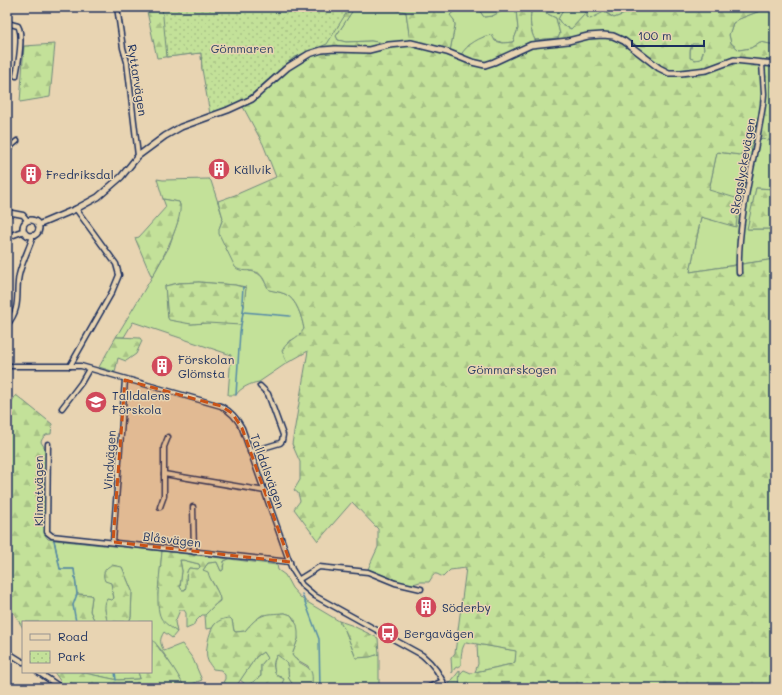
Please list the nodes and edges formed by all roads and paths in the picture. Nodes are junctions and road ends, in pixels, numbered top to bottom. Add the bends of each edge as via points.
1 (117, 7) edge
2 (7, 23) edge
3 (762, 63) junction
4 (775, 64) edge
5 (16, 76) dead end
6 (17, 141) dead end
7 (7, 152) edge
8 (138, 156) junction
9 (76, 210) junction
10 (7, 212) edge
11 (27, 220) junction
12 (38, 225) junction
13 (23, 230) junction
14 (32, 235) junction
15 (7, 237) edge
16 (739, 273) dead end
17 (7, 325) edge
18 (7, 366) edge
19 (70, 366) junction
20 (89, 369) junction
21 (126, 380) junction
22 (260, 386) dead end
23 (62, 408) dead end
24 (168, 437) dead end
25 (48, 444) dead end
26 (250, 452) junction
27 (164, 474) junction
28 (265, 491) junction
29 (160, 507) dead end
30 (193, 507) dead end
31 (52, 536) joint
32 (113, 542) junction
33 (194, 552) junction
34 (290, 562) junction
35 (298, 580) junction
36 (421, 589) dead end
37 (7, 652) edge
38 (22, 661) edge
39 (39, 673) edge
40 (443, 682) junction
41 (60, 687) dead end
42 (427, 688) edge
43 (445, 688) edge

1 - 8 street, Ryttarvägen via 122,48 127,62
2 - 5 street via 18,26 20,30
3 - 4 street
3 - 8 street via 734,60 707,70 669,73 624,41 604,35 531,46 485,65 411,43 369,50 322,50 308,54 288,67 252,99 181,127
3 - 16 street, Skogslyckevägen via 763,105 745,206
6 - 7 street
8 - 9 street via 106,192
9 - 12 street
9 - 19 street via 116,264 119,275
10 - 11 street via 23,215
11 - 12 street via 35,221
11 - 13 street via 22,227
12 - 14 street via 38,230
13 - 14 street
13 - 15 street
14 - 17 street via 19,274 18,301
18 - 19 street, Talldalsvägen
19 - 20 street, Talldalsvägen
20 - 21 street, Talldalsvägen
20 - 23 street
21 - 26 street, Talldalsvägen via 221,406 238,420
21 - 32 street, Vindvägen
22 - 26 street via 268,394 283,438 280,443
24 - 27 street via 164,447
25 - 31 street, Klimatvägen via 47,532
26 - 28 street, Talldalsvägen
27 - 28 street
27 - 29 street via 164,496
28 - 34 street, Talldalsvägen
30 - 33 street
31 - 32 street, Blåsvägen
32 - 33 street, Blåsvägen
33 - 34 street, Blåsvägen
34 - 35 street, Talldalsvägen
35 - 36 street via 319,566 368,572 394,583
35 - 40 street, Talldalsvägen via 315,596 422,655 432,663
37 - 38 street
39 - 41 street
40 - 42 street
40 - 43 street, Talldalsvägen

